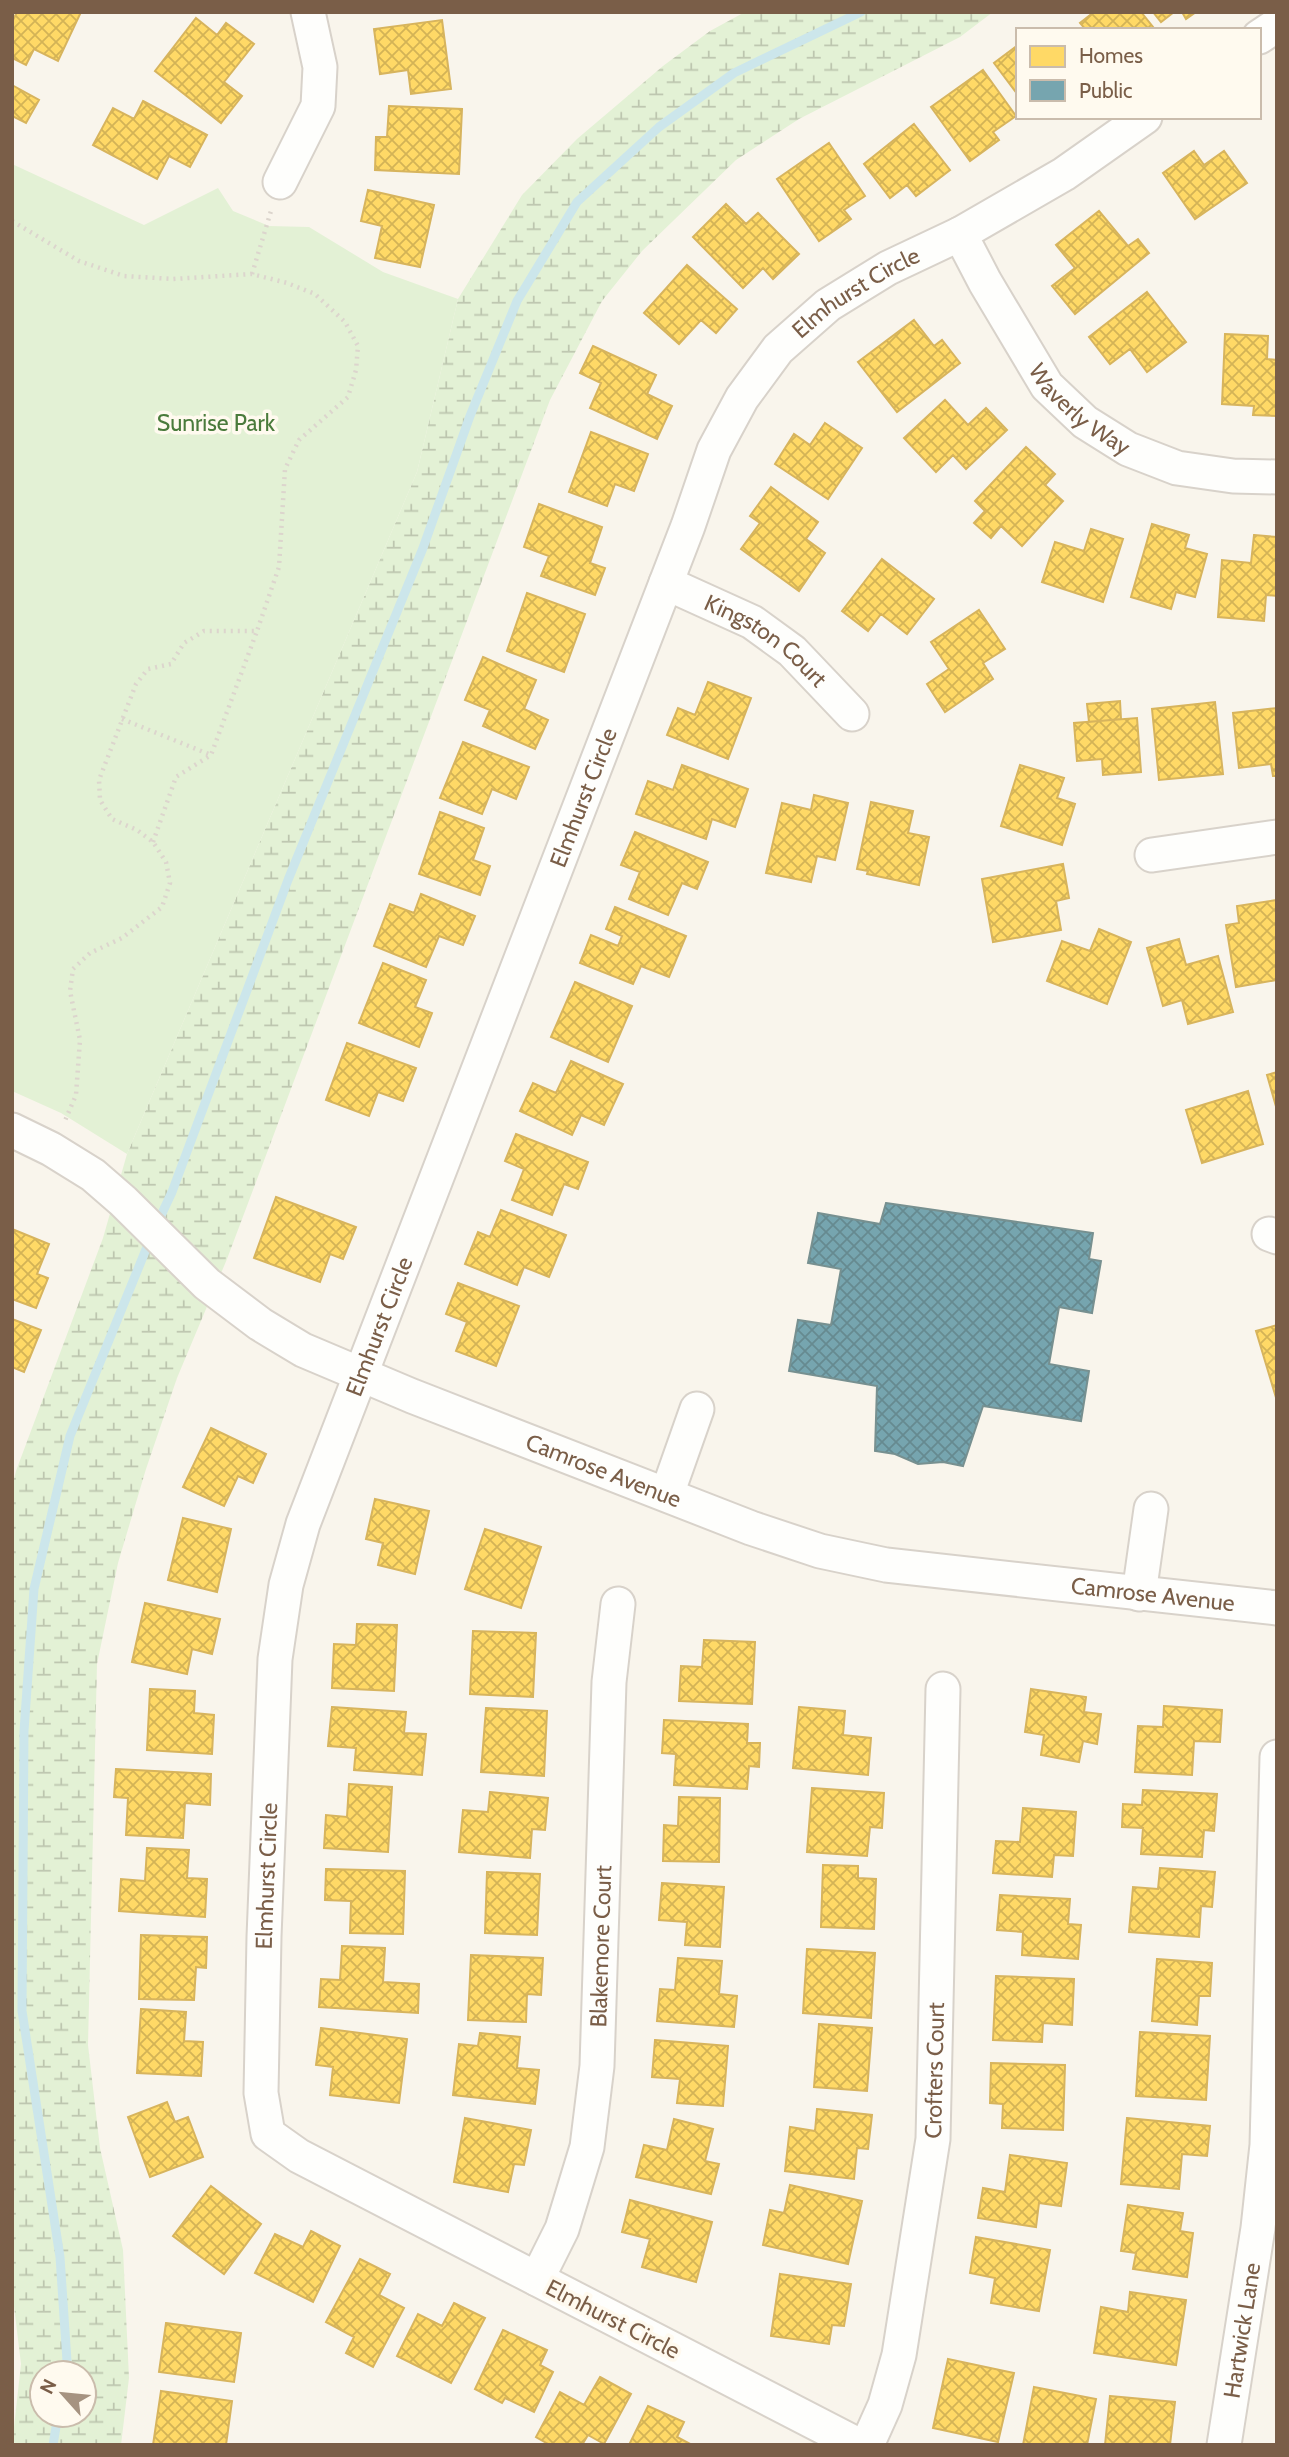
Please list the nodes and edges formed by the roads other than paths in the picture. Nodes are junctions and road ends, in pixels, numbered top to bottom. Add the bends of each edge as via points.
1 (308, 12) edge
2 (1277, 25) edge
3 (1261, 36) edge
4 (1142, 119) edge
5 (280, 182) road end
6 (960, 234) junction
7 (1277, 477) edge
8 (666, 583) junction
9 (852, 714) dead end
10 (1277, 837) edge
11 (1152, 855) dead end
12 (12, 1130) edge
13 (359, 1374) junction
14 (697, 1409) dead end
15 (667, 1494) junction
16 (1151, 1509) dead end
17 (1139, 1594) junction
18 (618, 1604) dead end
19 (1277, 1608) edge
20 (943, 1689) dead end
21 (1277, 1757) edge
22 (1274, 1954) edge
23 (537, 2279) junction
24 (858, 2445) edge
25 (867, 2445) edge
26 (1224, 2445) edge

1 - 5 street via 320,66 318,106
2 - 3 street
4 - 6 street, Elmhurst Circle via 1064,174
6 - 7 street, Waverly Way via 1048,386 1085,422 1128,449 1177,467
6 - 8 street, Elmhurst Circle via 888,268 828,305 778,349 742,398 715,450
8 - 9 street, Kingston Court via 752,622 792,651
8 - 13 street, Elmhurst Circle
10 - 11 street
12 - 13 street, Camrose Avenue via 93,1175 206,1284 260,1324 303,1350
13 - 15 street, Camrose Avenue
13 - 23 street, Elmhurst Circle via 303,1524 286,1586 275,1659 261,2093 268,2134 299,2157
14 - 15 street
15 - 17 street, Camrose Avenue via 751,1528 886,1566
16 - 17 street
17 - 19 street, Camrose Avenue
18 - 23 street, Blakemore Court via 609,1682 597,2066 587,2147 562,2229
20 - 25 street, Crofters Court via 933,2139 898,2355 885,2405
21 - 22 street, Hartwick Lane
22 - 26 street, Hartwick Lane via 1267,2145
23 - 24 street, Elmhurst Circle

